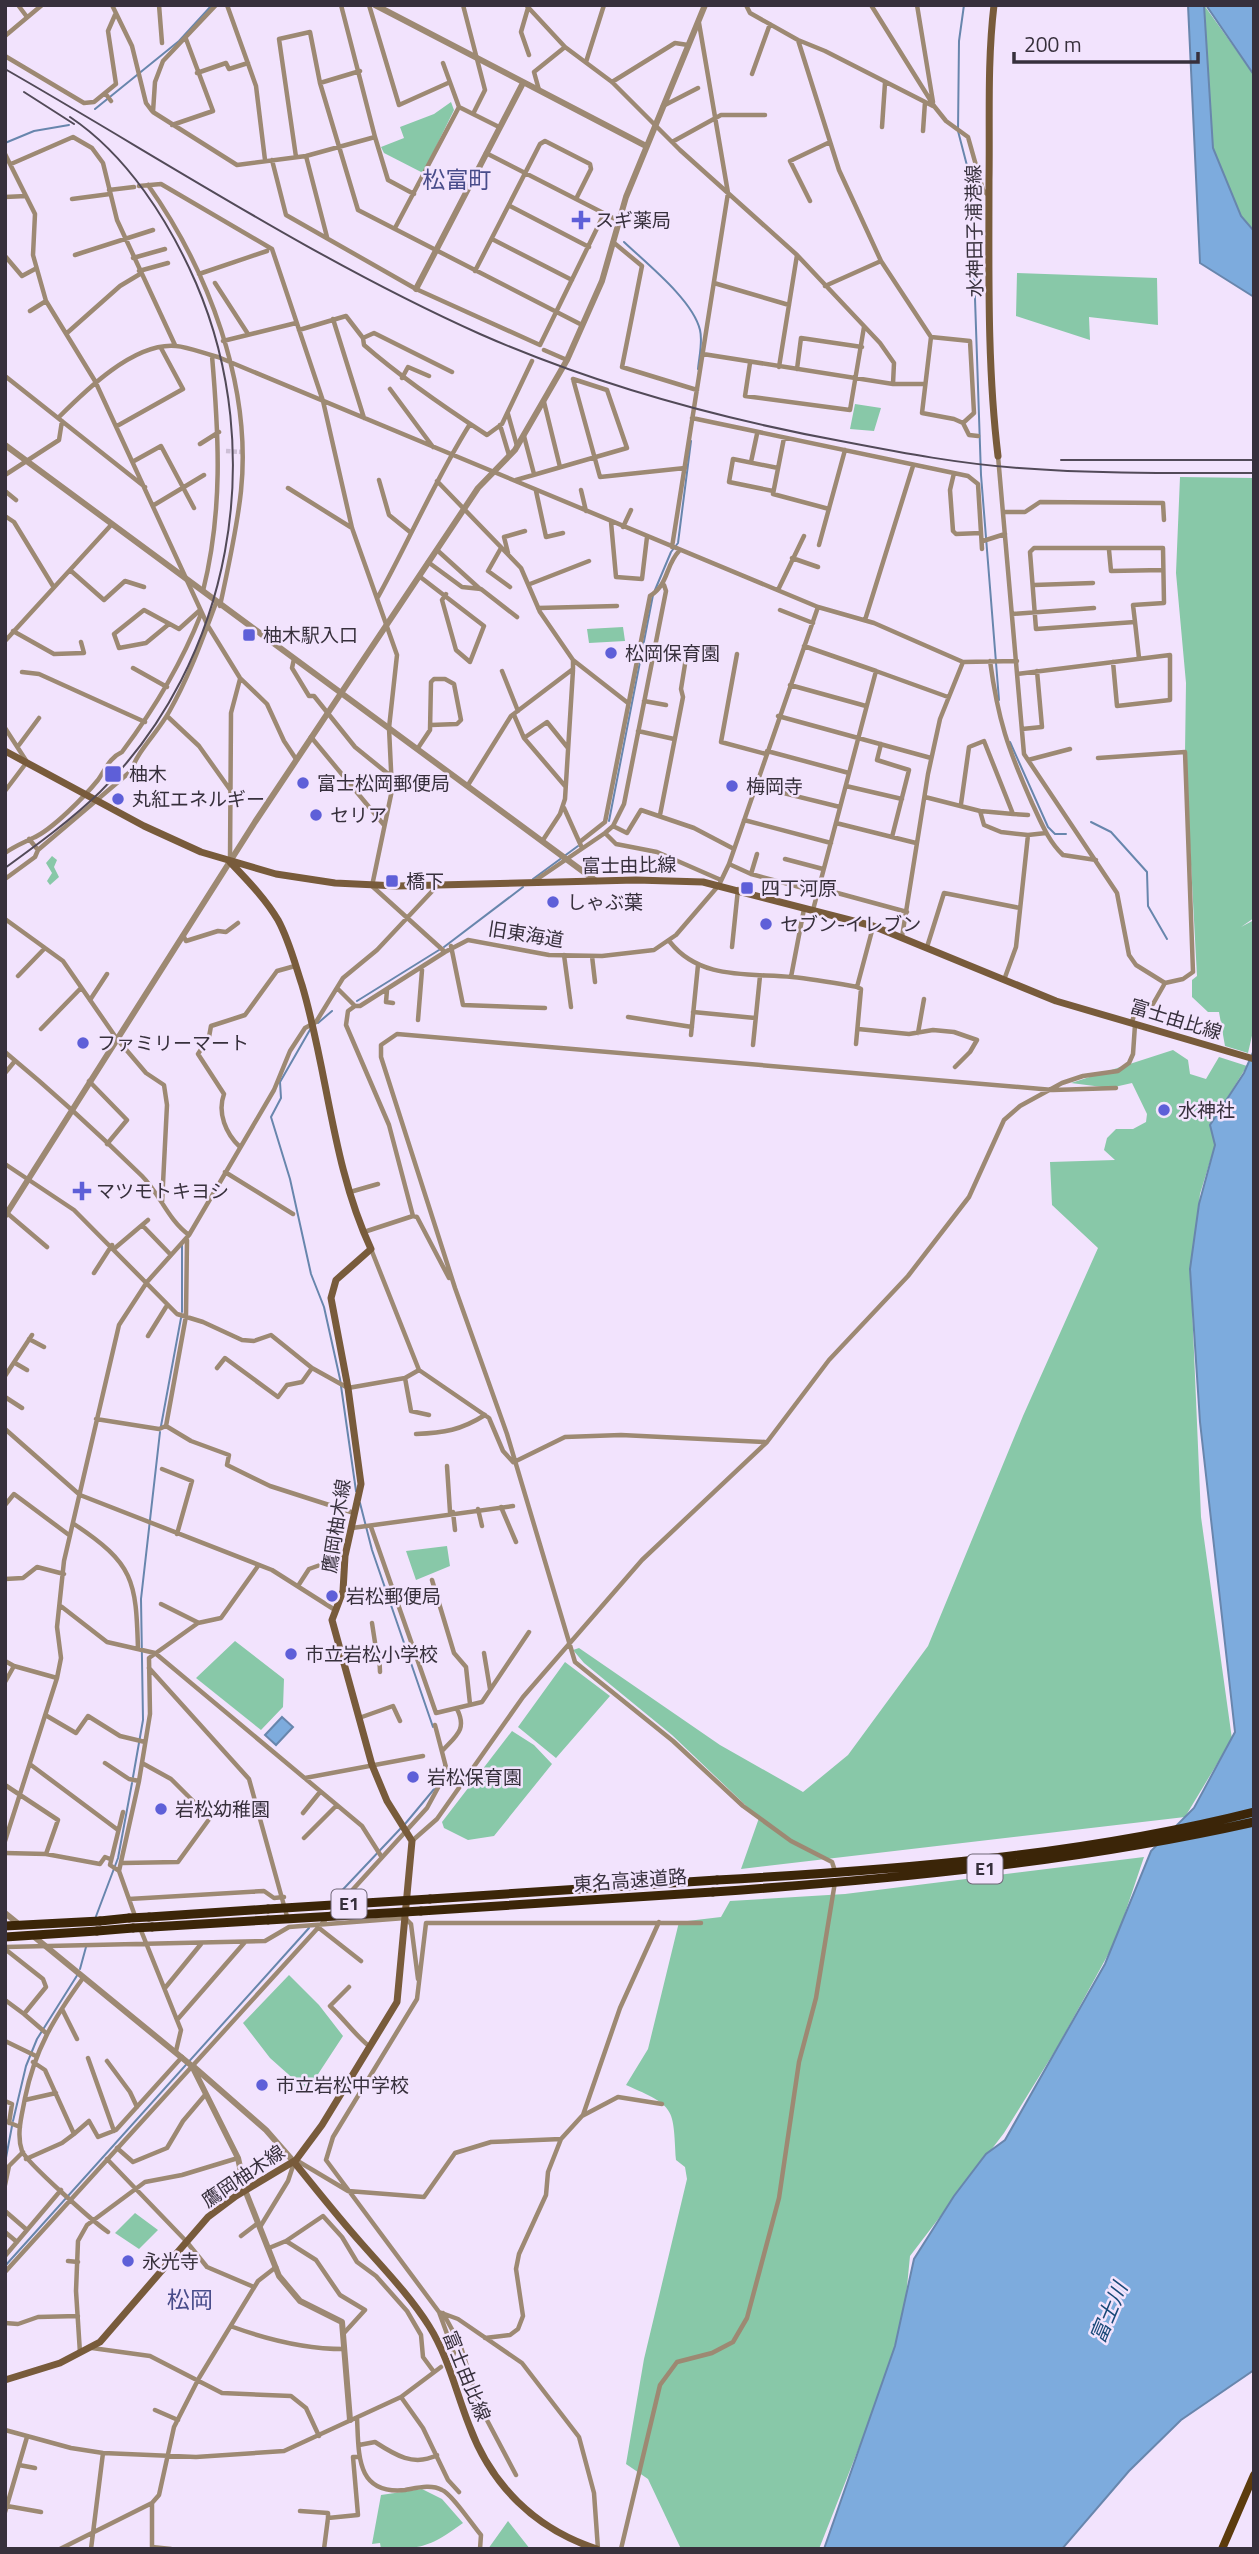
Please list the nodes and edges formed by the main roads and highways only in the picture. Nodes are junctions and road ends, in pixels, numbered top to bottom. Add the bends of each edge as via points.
1 (994, 5) edge
2 (998, 456) road end
3 (5, 751) edge
4 (230, 862) junction
5 (1254, 1059) edge
6 (1254, 1812) edge
7 (1254, 1822) edge
8 (5, 1926) edge
9 (98, 1926) junction
10 (5, 1937) edge
11 (295, 2161) junction
12 (5, 2380) edge
13 (1254, 2475) edge
14 (598, 2549) edge
15 (1222, 2549) edge

1 - 2 main road, 水神田子浦港線 via 989,50 989,197
3 - 4 main road, 富士由比線 via 167,837
4 - 5 main road, 富士由比線 via 307,880 372,886 720,883 873,926 1056,1001
4 - 11 main road, 鷹岡柚木線 via 278,921 296,966 314,1024 337,1145 371,1249 331,1290 360,1470 332,1629 372,1765 412,1841 397,2002
6 - 9 highway, 東名高速道路 / E1, bridge via 1095,1843 991,1857 717,1880 129,1918
7 - 9 highway, 東名高速道路 / E1, bridge via 973,1871 421,1911 133,1928
8 - 9 highway, 東名高速道路, bridge
9 - 10 highway, 東名高速道路, bridge
11 - 12 main road, 鷹岡柚木線 via 208,2217 109,2333 90,2348
11 - 14 main road, 富士由比線 via 431,2329 480,2453 508,2492 543,2524
13 - 15 main road

